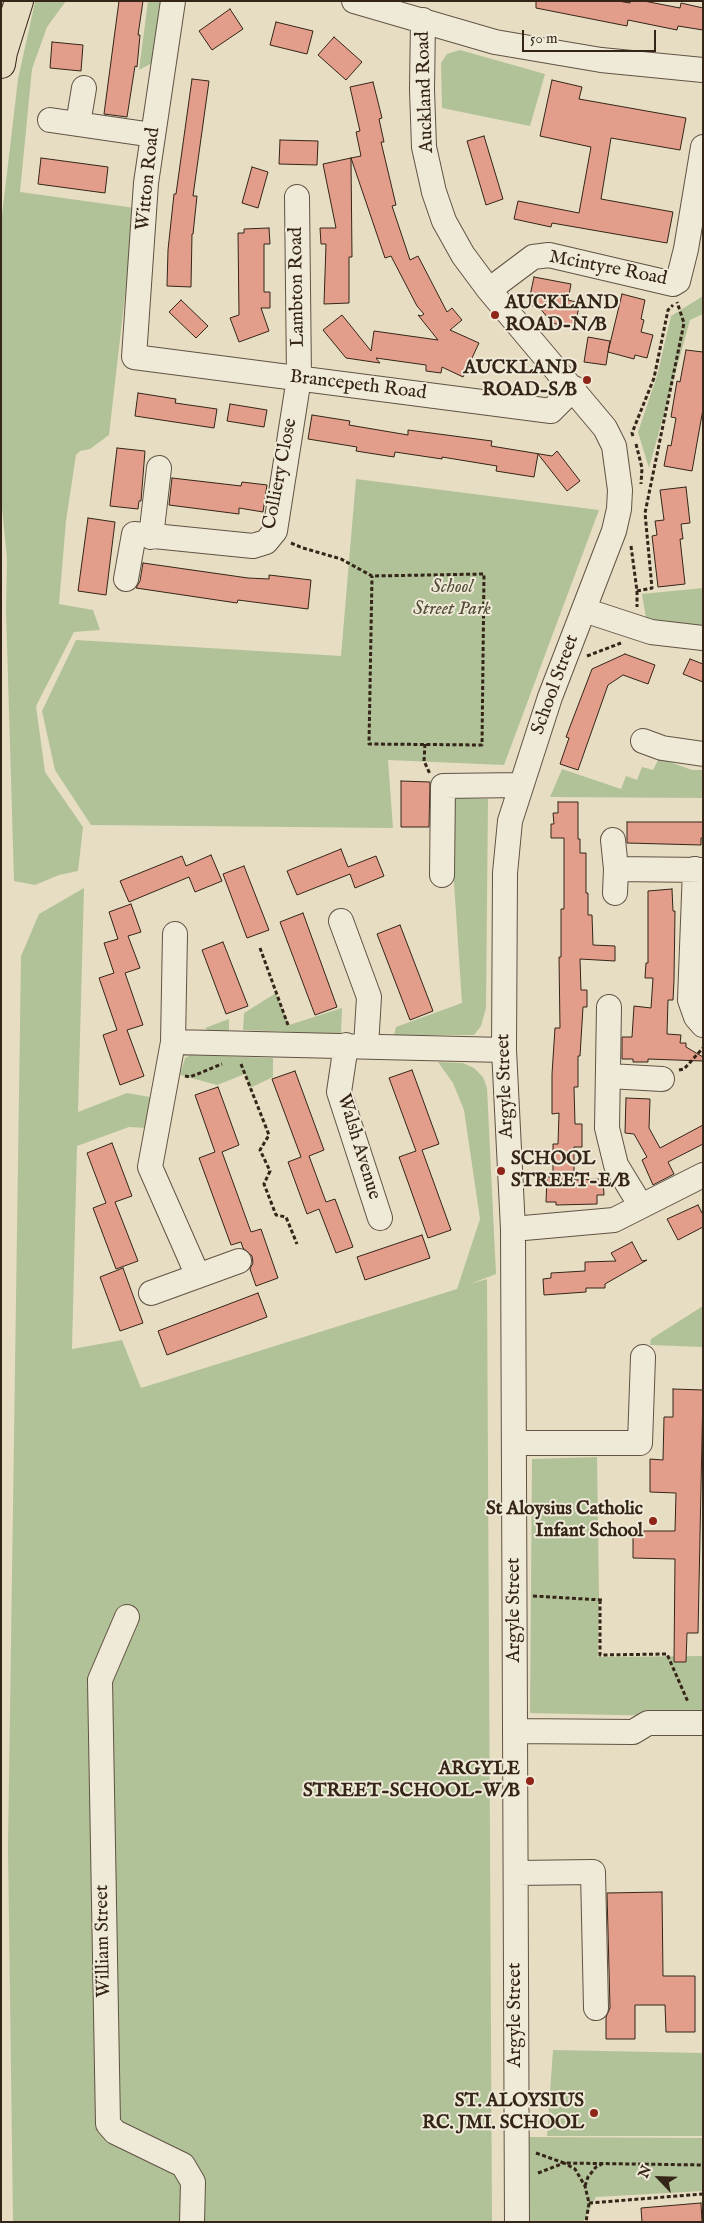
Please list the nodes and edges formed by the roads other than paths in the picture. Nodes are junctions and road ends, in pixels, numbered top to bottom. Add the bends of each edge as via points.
1 (19, 1) edge
2 (173, 1) edge
3 (354, 1) edge
4 (423, 20) junction
5 (1, 64) edge
6 (703, 70) edge
7 (84, 88) dead end
8 (50, 120) dead end
9 (78, 124) junction
10 (153, 135) junction
11 (703, 147) edge
12 (700, 174) edge
13 (297, 197) dead end
14 (489, 290) junction
15 (134, 357) joint
16 (298, 378) junction
17 (574, 388) junction
18 (592, 411) joint
19 (159, 468) dead end
20 (142, 535) junction
21 (126, 579) dead end
22 (584, 610) junction
23 (703, 638) edge
24 (643, 741) dead end
25 (703, 754) edge
26 (521, 785) junction
27 (613, 840) dead end
28 (616, 868) junction
29 (699, 870) edge
30 (442, 875) dead end
31 (615, 893) dead end
32 (341, 921) dead end
33 (175, 934) dead end
34 (505, 969) joint
35 (608, 1007) dead end
36 (703, 1025) edge
37 (173, 1042) junction
38 (356, 1046) junction
39 (504, 1050) junction
40 (609, 1076) junction
41 (662, 1079) road end
42 (703, 1175) edge
43 (640, 1206) junction
44 (380, 1218) dead end
45 (513, 1228) junction
46 (240, 1261) dead end
47 (198, 1276) junction
48 (151, 1293) dead end
49 (643, 1356) dead end
50 (514, 1443) junction
51 (127, 1617) dead end
52 (700, 1723) edge
53 (515, 1731) junction
54 (516, 1873) junction
55 (596, 2008) dead end
56 (192, 2222) edge
57 (517, 2222) edge

1 - 5 main road
2 - 10 street, Witton Road
3 - 4 street
4 - 6 street via 495,42 601,60
4 - 14 street, Auckland Road via 424,147 434,192 444,221 463,255
7 - 9 street
8 - 9 street
9 - 10 street
10 - 15 street, Witton Road via 146,183
11 - 12 street
12 - 14 street, Mcintyre Road via 678,293 673,284 548,255 533,257
13 - 16 street, Lambton Road
14 - 17 street, Auckland Road
15 - 16 street, Brancepeth Road
16 - 17 street, Brancepeth Road via 551,411
16 - 20 street, Colliery Close via 275,530 266,542 253,546
17 - 18 street, Auckland Road
18 - 22 street, School Street via 614,446 619,509
19 - 20 street
20 - 21 street
22 - 23 street via 651,632
22 - 26 street, School Street via 550,697
24 - 25 street via 669,750
26 - 30 street via 443,786
26 - 34 street, School Street via 510,821 505,873
27 - 28 street
28 - 29 street
28 - 31 street
29 - 36 street via 690,1000 696,1017
32 - 38 street, Walsh Avenue via 369,997
33 - 37 street
34 - 39 street, Argyle Street
35 - 40 street
37 - 38 street via 241,1050 286,1044
37 - 47 street via 150,1167
38 - 39 street
38 - 44 street, Walsh Avenue via 339,1092
39 - 45 street, Argyle Street
40 - 41 street
40 - 43 street via 607,1128 616,1165
42 - 43 street
43 - 45 street via 614,1220
45 - 50 street, Argyle Street
46 - 47 street
47 - 48 street
49 - 50 street via 640,1443
50 - 53 street, Argyle Street
51 - 56 street, William Street via 100,1680 108,2124 115,2132 183,2165 193,2182
52 - 53 street via 648,1724 632,1732
53 - 54 street, Argyle Street
54 - 55 street via 593,1872
54 - 57 street, Argyle Street

